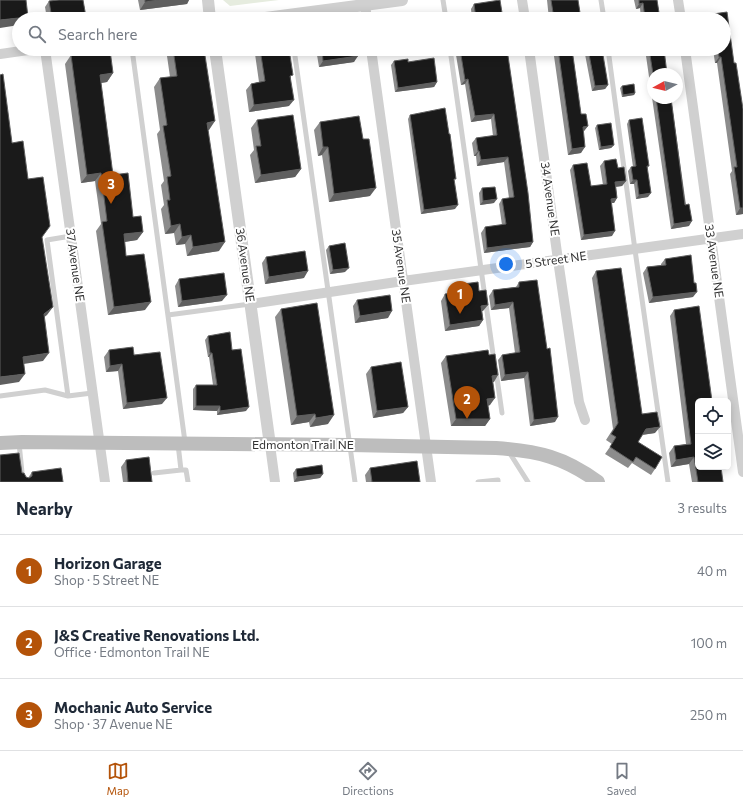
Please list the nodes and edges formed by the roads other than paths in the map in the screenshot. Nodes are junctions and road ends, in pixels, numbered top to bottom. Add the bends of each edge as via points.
1 (208, 0) edge
2 (402, 0) edge
3 (443, 0) edge
4 (522, 0) edge
5 (601, 0) edge
6 (678, 0) edge
7 (365, 5) junction
8 (209, 12) edge
9 (321, 12) edge
10 (366, 12) edge
11 (445, 12) edge
12 (524, 12) edge
13 (603, 12) edge
14 (680, 12) edge
15 (12, 52) edge
16 (0, 54) edge
17 (46, 56) edge
18 (133, 56) edge
19 (216, 56) edge
20 (295, 56) edge
21 (372, 56) edge
22 (451, 56) edge
23 (530, 56) edge
24 (609, 56) edge
25 (686, 56) edge
26 (743, 234) edge
27 (71, 236) junction
28 (711, 238) junction
29 (635, 250) junction
30 (558, 260) junction
31 (482, 271) junction
32 (403, 281) junction
33 (328, 293) junction
34 (251, 304) junction
35 (168, 315) junction
36 (92, 393) junction
37 (0, 396) edge
38 (68, 396) junction
39 (502, 414) dead end
40 (584, 420) dead end
41 (18, 442) junction
42 (99, 442) junction
43 (0, 443) edge
44 (182, 443) junction
45 (270, 445) junction
46 (350, 445) junction
47 (426, 447) junction
48 (507, 449) junction
49 (181, 470) junction
50 (743, 472) edge
51 (154, 473) dead end
52 (23, 482) edge
53 (104, 482) edge
54 (188, 482) edge
55 (275, 482) edge
56 (355, 482) edge
57 (430, 482) edge
58 (478, 482) edge
59 (498, 482) edge
60 (528, 482) edge
61 (598, 482) edge
62 (668, 482) edge

1 - 8 street
2 - 7 street
3 - 11 lane
4 - 12 street
5 - 13 lane
6 - 14 street
7 - 9 street
7 - 10 street
15 - 16 street
17 - 27 street, 37 Avenue NE
18 - 35 lane
19 - 34 street, 36 Avenue NE
20 - 33 lane
21 - 32 street, 35 Avenue NE
22 - 31 lane
23 - 30 street, 34 Avenue NE
24 - 29 lane
25 - 28 street, 33 Avenue NE
26 - 28 street, 5 Street NE
27 - 36 street, 37 Avenue NE
27 - 38 lane via 47,240
28 - 29 street, 5 Street NE
28 - 50 street, 33 Avenue NE
29 - 30 street, 5 Street NE
29 - 62 lane
30 - 31 street, 5 Street NE
30 - 40 street, 34 Avenue NE via 579,402
31 - 32 street, 5 Street NE
31 - 39 lane
32 - 33 street, 5 Street NE
32 - 47 street, 35 Avenue NE
33 - 34 street, 5 Street NE
33 - 46 lane
34 - 35 lane
34 - 45 street, 36 Avenue NE
35 - 44 lane
36 - 38 lane
36 - 42 street, 37 Avenue NE
37 - 38 lane via 45,390
41 - 42 main road, Edmonton Trail NE
41 - 43 main road, Edmonton Trail NE
41 - 52 lane
42 - 44 main road, Edmonton Trail NE
42 - 53 street, 37 Avenue NE
44 - 45 main road, Edmonton Trail NE
44 - 49 lane
45 - 46 main road, Edmonton Trail NE
45 - 55 street, 36 Avenue NE
46 - 47 main road, Edmonton Trail NE
46 - 56 lane
47 - 48 main road, Edmonton Trail NE
47 - 57 street, 35 Avenue NE
48 - 60 lane
48 - 61 main road, Edmonton Trail NE via 525,450 558,459 585,472
49 - 51 lane
49 - 54 lane via 186,470
58 - 59 lane

